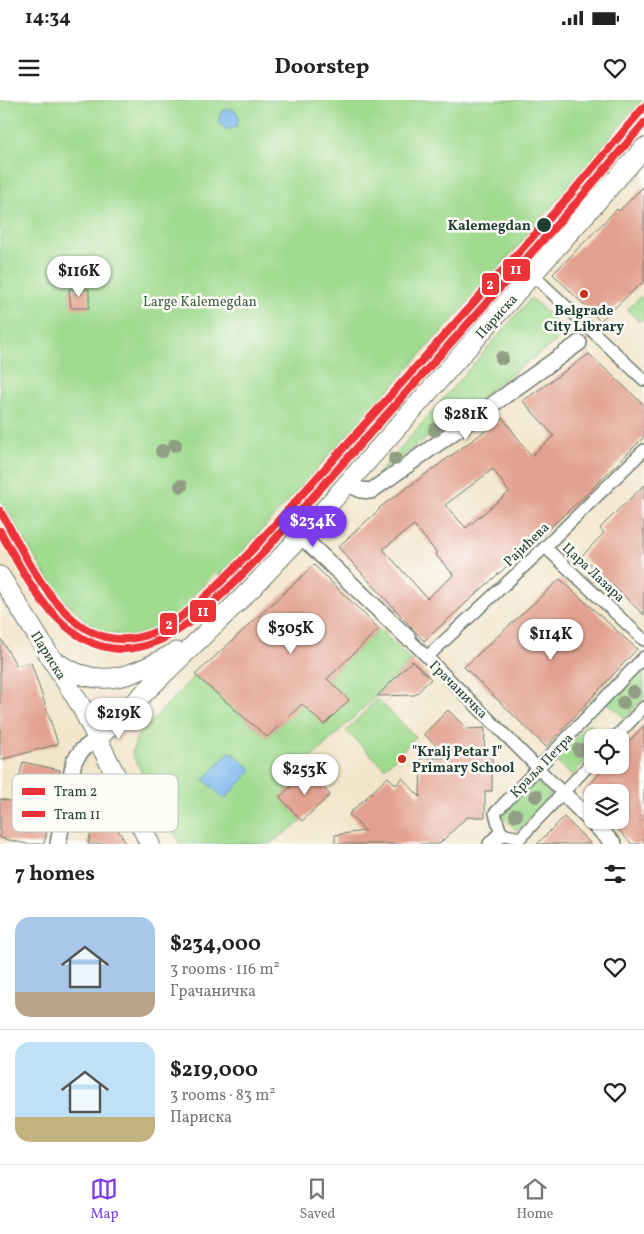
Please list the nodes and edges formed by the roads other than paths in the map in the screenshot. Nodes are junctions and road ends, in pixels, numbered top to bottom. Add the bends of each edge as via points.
1 (644, 148) edge
2 (533, 275) junction
3 (579, 343) dead end
4 (644, 380) edge
5 (644, 450) edge
6 (347, 483) junction
7 (301, 536) junction
8 (545, 547) junction
9 (0, 576) edge
10 (408, 638) joint
11 (199, 639) junction
12 (644, 640) edge
13 (427, 657) junction
14 (644, 657) edge
15 (52, 659) junction
16 (644, 706) edge
17 (623, 729) edge
18 (98, 738) junction
19 (539, 769) junction
20 (584, 772) edge
21 (71, 774) edge
22 (116, 774) edge
23 (565, 795) junction
24 (144, 832) edge
25 (496, 839) edge
26 (150, 844) edge
27 (614, 844) edge

1 - 2 street, Париска
2 - 4 street
2 - 6 street, Париска
3 - 6 street via 371,490 361,490
5 - 8 street, Рајићева
6 - 7 street, Париска
7 - 10 street, Грачаничка
7 - 11 street, Париска
8 - 12 street, Цара Лазара
8 - 13 street, Рајићева
9 - 15 street, Париска
10 - 13 street, Грачаничка
11 - 15 street via 151,666 122,677 73,674
11 - 18 street, Париска
13 - 19 street, Грачаничка
14 - 19 street, Краља Петра
15 - 18 street, Париска
16 - 17 street
18 - 21 street via 82,750 74,761
18 - 22 street
19 - 23 street, Грачаничка
19 - 25 street, Краља Петра via 494,813
20 - 23 street, Краља Петра
23 - 25 street, Краља Петра via 520,838
23 - 27 street, Грачаничка
24 - 26 street

